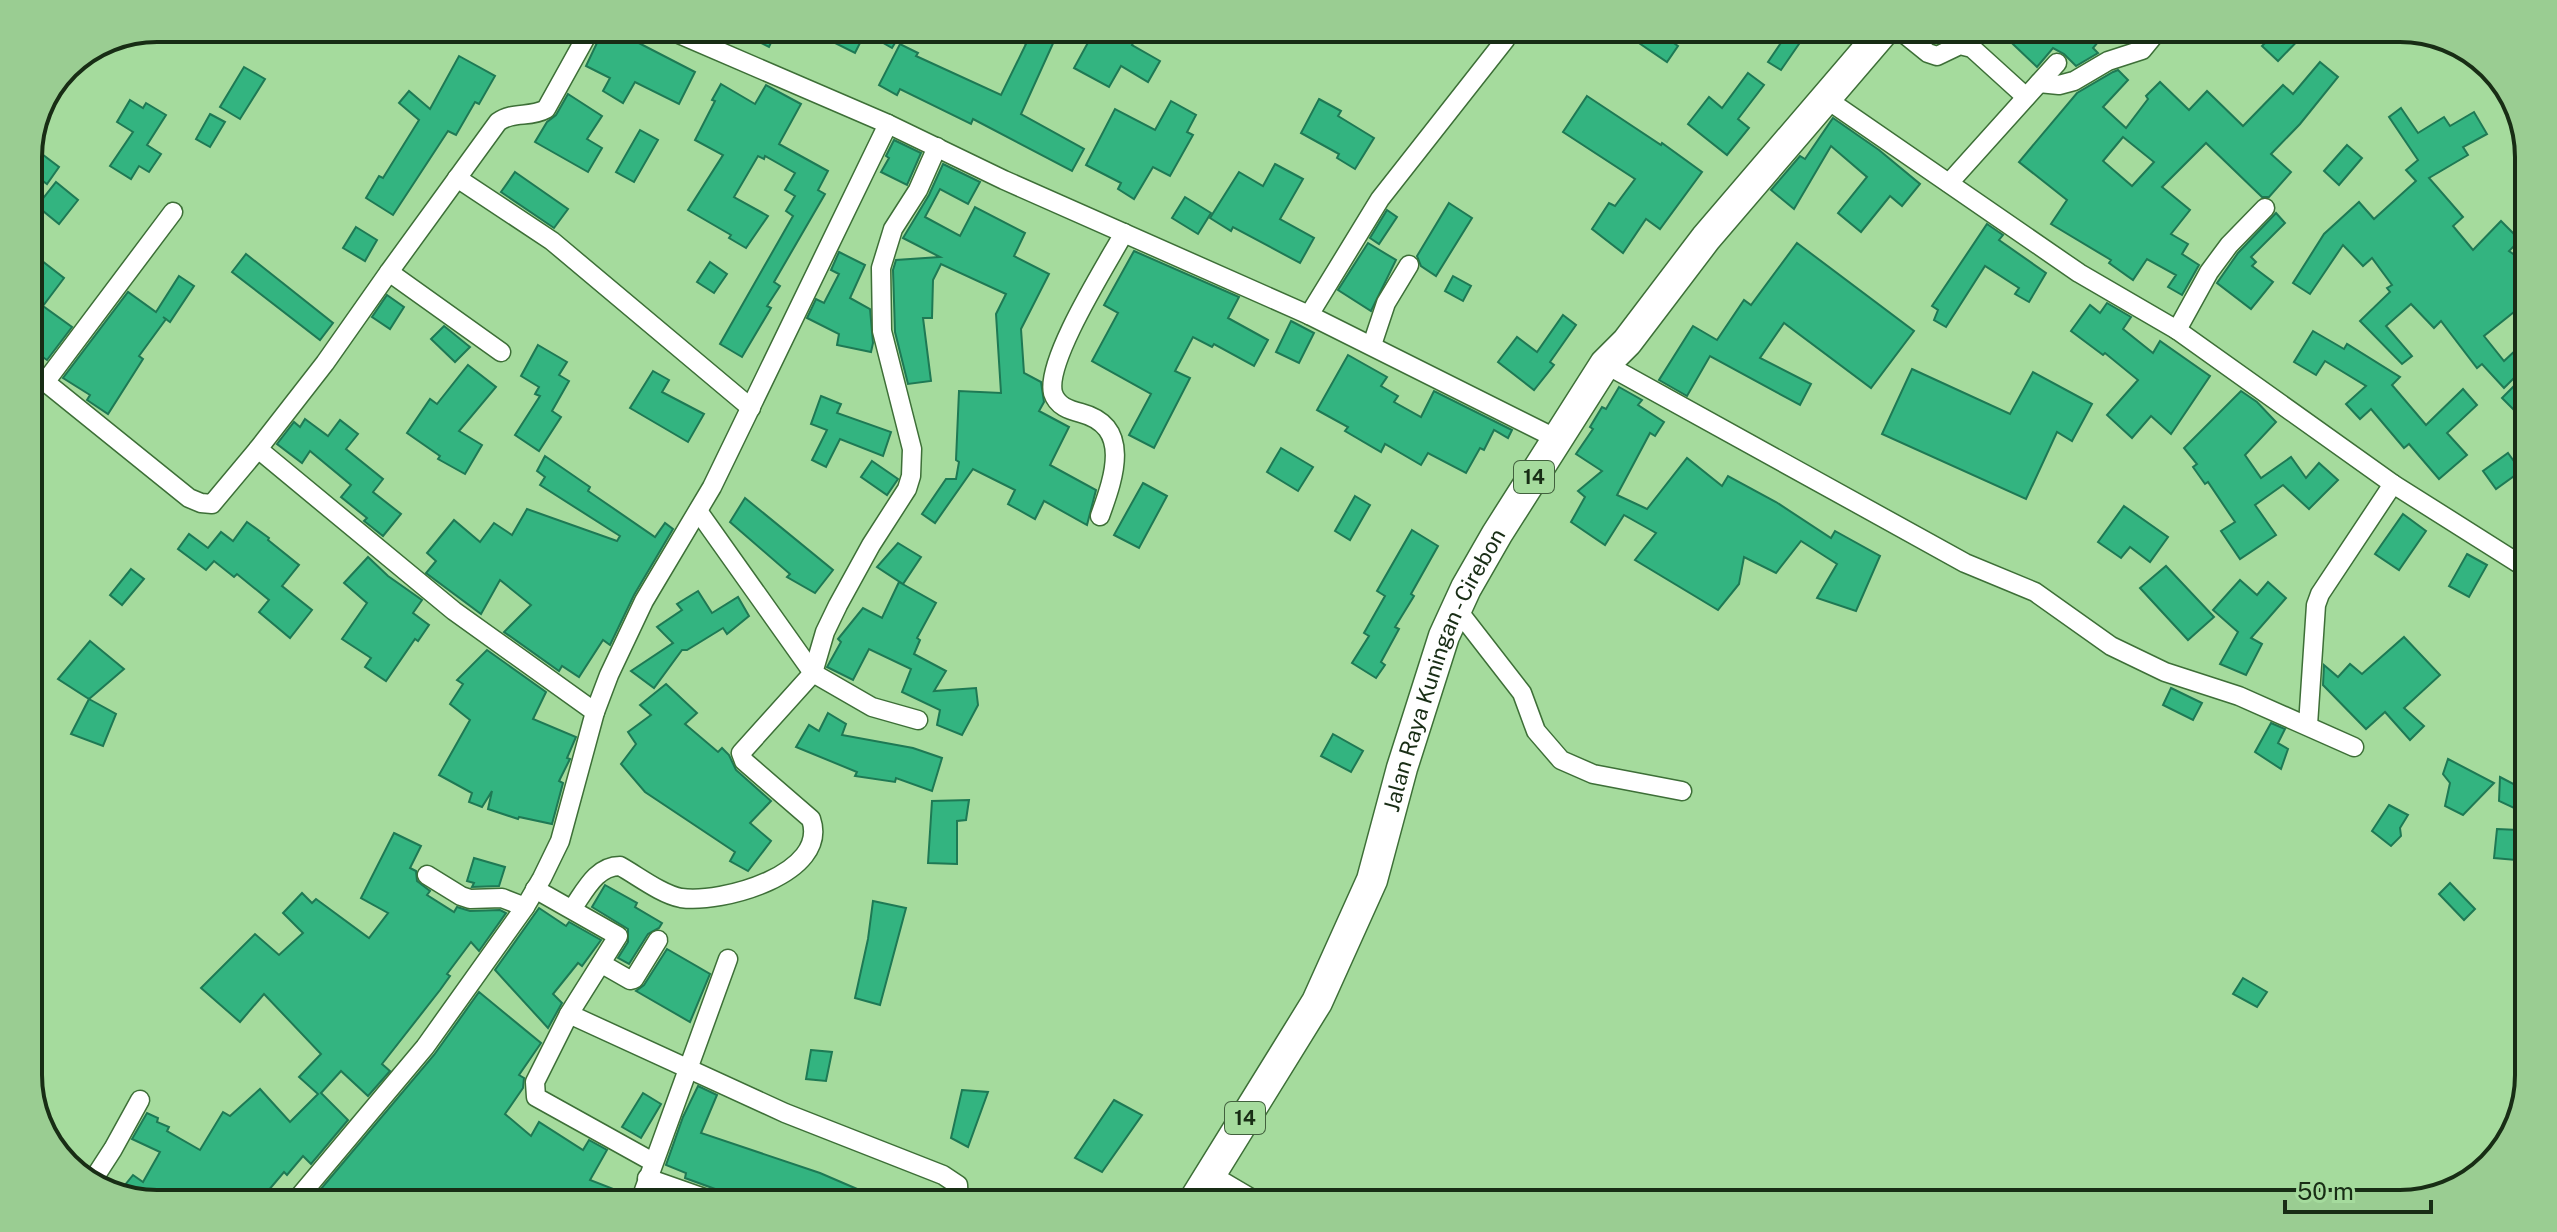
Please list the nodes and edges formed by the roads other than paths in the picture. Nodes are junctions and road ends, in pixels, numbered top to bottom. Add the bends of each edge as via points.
1 (583, 42) edge
2 (698, 42) edge
3 (1503, 42) edge
4 (1874, 42) edge
5 (1914, 42) edge
6 (2149, 42) edge
7 (2057, 63) dead end
8 (2039, 83) junction
9 (2026, 97) junction
10 (1825, 98) junction
11 (888, 124) junction
12 (937, 147) junction
13 (457, 178) junction
14 (1949, 183) junction
15 (2265, 208) dead end
16 (173, 212) dead end
17 (1124, 233) junction
18 (1409, 265) dead end
19 (389, 272) junction
20 (1309, 315) junction
21 (2177, 330) junction
22 (1372, 345) junction
23 (501, 352) dead end
24 (1605, 364) junction
25 (42, 378) edge
26 (46, 381) junction
27 (751, 408) junction
28 (1559, 440) junction
29 (258, 449) junction
30 (2393, 484) junction
31 (698, 511) junction
32 (1100, 516) dead end
33 (2515, 561) edge
34 (1456, 608) junction
35 (813, 673) junction
36 (595, 712) junction
37 (918, 720) dead end
38 (2308, 725) junction
39 (2354, 747) dead end
40 (1682, 791) dead end
41 (427, 875) dead end
42 (535, 889) junction
43 (525, 907) junction
44 (572, 909) junction
45 (658, 940) dead end
46 (728, 959) dead end
47 (602, 964) junction
48 (569, 1014) junction
49 (688, 1067) junction
50 (140, 1100) dead end
51 (650, 1170) junction
52 (97, 1173) edge
53 (1210, 1174) junction
54 (305, 1190) edge
55 (644, 1190) edge
56 (692, 1190) edge
57 (958, 1190) edge
58 (1200, 1190) edge
59 (1237, 1190) edge

1 - 13 street via 546,109 507,115
2 - 11 street
3 - 20 street via 1380,199
4 - 10 highway, Jalan Raya Kuningan - Cirebon / 14
5 - 9 street via 1937,56 1960,45 1972,48
6 - 8 street via 2142,50 2108,61 2074,81
7 - 8 street
8 - 9 street
9 - 14 street
10 - 14 street
10 - 24 highway, Jalan Raya Kuningan - Cirebon / 14
11 - 12 street
11 - 27 street
12 - 17 street
12 - 35 street via 893,229 881,268 882,331 912,449 911,476 838,605
13 - 19 street
13 - 27 street via 566,252
14 - 21 street via 2079,273
15 - 21 street via 2209,272
16 - 26 street
17 - 20 street
17 - 32 street via 1071,329 1052,386 1059,404 1110,434 1116,464
18 - 22 street via 1386,303
19 - 23 street
19 - 29 street
20 - 22 street
21 - 30 street
22 - 28 street
24 - 28 highway, Jalan Raya Kuningan - Cirebon / 14
24 - 38 street via 1965,563 2035,592 2111,646 2165,672
25 - 26 street
26 - 29 street via 201,503 212,504
27 - 31 street
28 - 34 highway, Jalan Raya Kuningan - Cirebon / 14
29 - 36 street via 454,611
30 - 33 street
30 - 38 street via 2316,605
31 - 35 street
31 - 36 street via 644,601
34 - 40 street via 1522,693 1536,731 1561,760 1593,774
34 - 53 highway, Jalan Raya Kuningan - Cirebon / 14 via 1422,703 1372,880 1317,1002
35 - 37 street via 872,707
35 - 44 street via 741,753 811,819 815,831 809,852 798,864 754,887 698,900 676,897 611,866 601,870
36 - 42 street via 560,841
38 - 39 street
41 - 43 street via 470,899 502,898
42 - 43 street
42 - 44 street
43 - 54 street via 425,1047
44 - 47 street via 618,936
45 - 47 street via 634,979
46 - 49 street
47 - 48 street
48 - 49 street
48 - 51 street via 535,1082 536,1097
49 - 51 street
49 - 57 street via 785,1113 943,1175
50 - 52 street
51 - 55 street
51 - 56 street
53 - 58 highway, Jalan Raya Kuningan - Cirebon / 14
53 - 59 street

